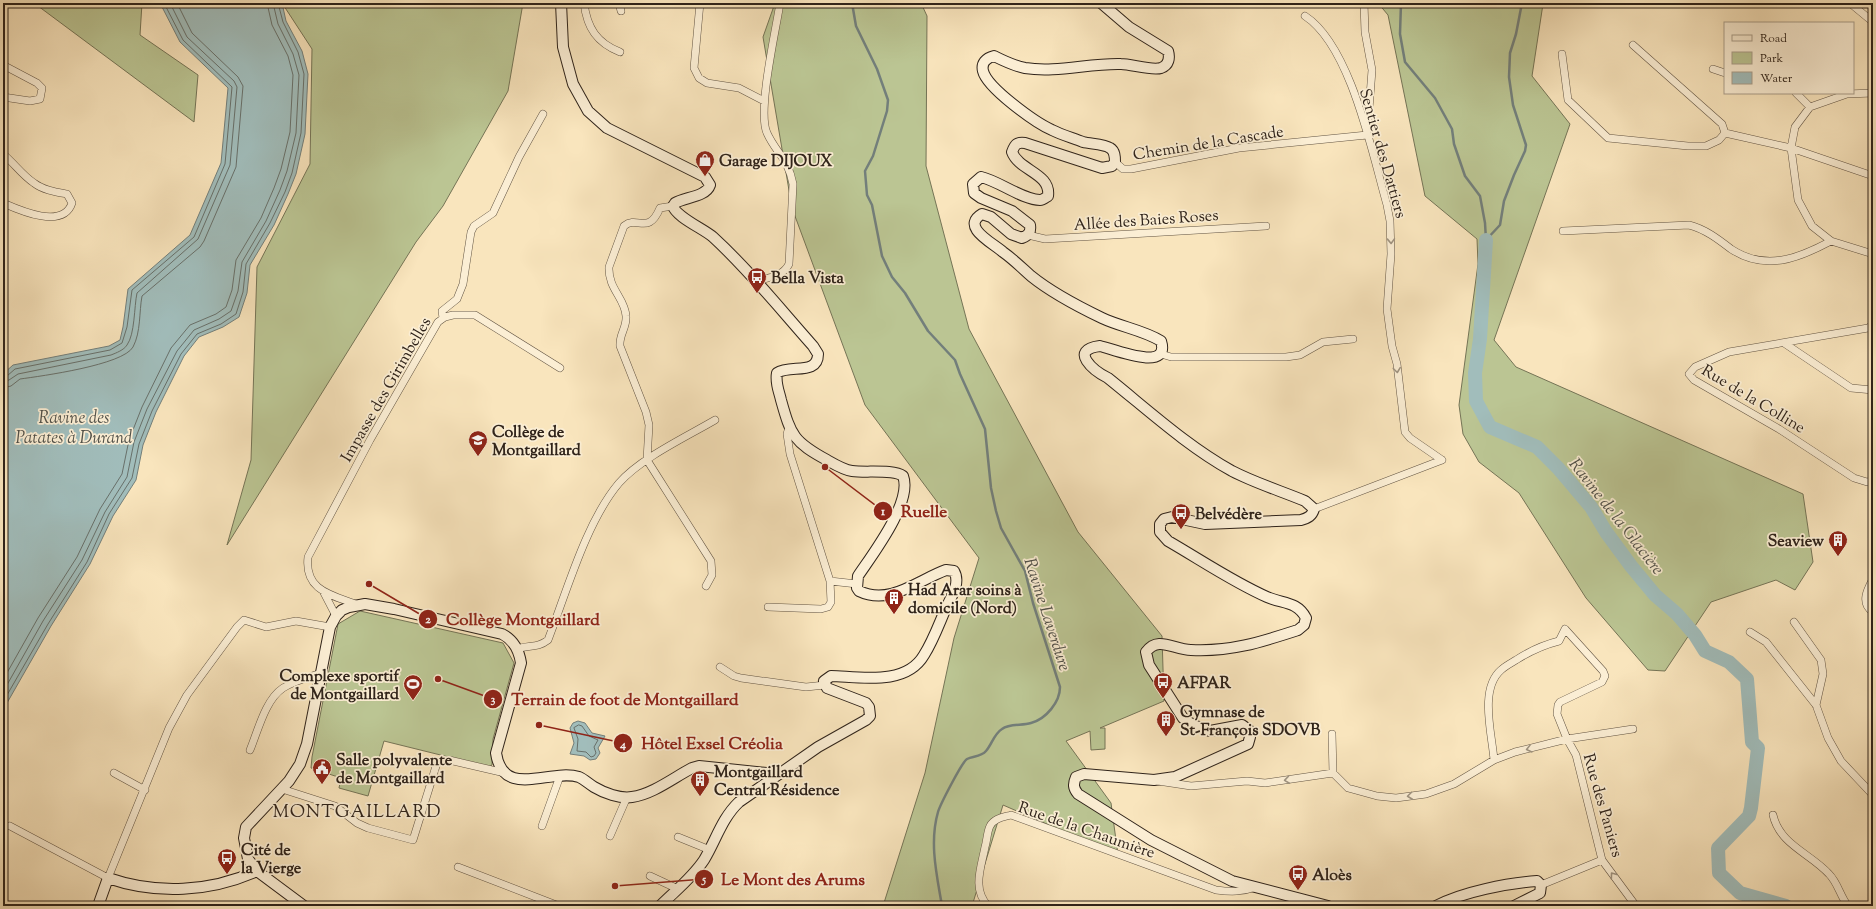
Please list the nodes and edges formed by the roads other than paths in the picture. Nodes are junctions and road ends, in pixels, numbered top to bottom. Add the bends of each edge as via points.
1 (561, 3) edge
2 (584, 3) edge
3 (619, 3) edge
4 (700, 3) edge
5 (780, 3) edge
6 (1101, 3) edge
7 (1364, 3) edge
8 (1850, 3) edge
9 (621, 11) dead end
10 (1305, 16) dead end
11 (1873, 22) edge
12 (1632, 46) dead end
13 (620, 52) dead end
14 (1562, 54) dead end
15 (3, 65) edge
16 (1712, 69) dead end
17 (1724, 73) edge
18 (1873, 93) edge
19 (1797, 94) edge
20 (1847, 94) edge
21 (1854, 94) edge
22 (3, 98) edge
23 (764, 101) junction
24 (1810, 107) junction
25 (542, 114) dead end
26 (1725, 133) junction
27 (1367, 135) junction
28 (1791, 148) junction
29 (3, 154) edge
30 (1115, 162) junction
31 (1873, 176) edge
32 (3, 203) edge
33 (673, 206) junction
34 (1266, 226) dead end
35 (1563, 231) dead end
36 (1028, 236) junction
37 (1832, 241) junction
38 (1873, 254) edge
39 (754, 281) junction
40 (443, 318) junction
41 (1873, 325) edge
42 (1353, 339) dead end
43 (1784, 343) junction
44 (1161, 354) junction
45 (560, 368) dead end
46 (1873, 390) edge
47 (715, 420) dead end
48 (789, 427) junction
49 (647, 460) junction
50 (1873, 481) edge
51 (1314, 509) junction
52 (1873, 579) edge
53 (830, 581) junction
54 (857, 584) junction
55 (706, 586) dead end
56 (323, 591) junction
57 (358, 605) junction
58 (768, 607) dead end
59 (1873, 612) edge
60 (336, 616) junction
61 (1794, 622) dead end
62 (330, 627) junction
63 (1750, 632) dead end
64 (517, 649) junction
65 (720, 666) dead end
66 (321, 673) junction
67 (825, 685) junction
68 (1816, 705) junction
69 (1633, 729) dead end
70 (1332, 734) dead end
71 (1567, 739) junction
72 (250, 750) dead end
73 (1494, 760) junction
74 (114, 773) dead end
75 (504, 773) junction
76 (777, 774) junction
77 (1333, 774) junction
78 (560, 776) junction
79 (1154, 780) junction
80 (282, 789) junction
81 (145, 790) junction
82 (1873, 795) edge
83 (627, 797) junction
84 (1773, 815) dead end
85 (10, 826) dead end
86 (542, 826) dead end
87 (610, 836) dead end
88 (678, 837) dead end
89 (710, 850) junction
90 (1602, 860) junction
91 (458, 867) dead end
92 (257, 871) junction
93 (650, 876) dead end
94 (108, 878) junction
95 (1541, 885) junction
96 (1257, 887) junction
97 (678, 889) junction
98 (1324, 904) edge
99 (98, 906) edge
100 (304, 906) edge
101 (558, 906) edge
102 (660, 906) edge
103 (988, 906) edge
104 (1288, 906) edge
105 (1436, 906) edge
106 (1514, 906) edge
107 (1636, 906) edge
108 (1848, 906) edge

1 - 33 main road via 563,47 573,84 588,111 607,128 694,170 708,180 710,185 706,191 684,198
2 - 13 street via 587,20 595,36 610,48
3 - 9 street
4 - 23 street via 694,68 698,78 707,83 739,88
5 - 23 street
6 - 30 main road via 1129,27 1168,51 1170,58 1166,65 1159,69 1120,64 1050,69 1025,68 994,56 987,58 983,63 983,70 994,86 1034,121 1053,131 1110,148 1115,154
7 - 27 street via 1365,32 1372,70
8 - 11 street
10 - 27 street, Sentier des Dattiers via 1320,28 1335,51 1358,102
12 - 26 street via 1722,124
14 - 26 street via 1568,100 1608,138 1706,146 1719,140
15 - 22 street via 38,84 42,88 42,94 40,99 30,101
16 - 17 street
18 - 21 street
19 - 24 street
20 - 24 street
23 - 39 street via 766,133 785,160 793,184 789,264 779,275
24 - 28 street via 1796,127
25 - 40 street via 493,213 474,226 471,232 464,284 457,299 442,311
26 - 28 street
27 - 30 street, Chemin de la Cascade via 1239,148 1131,169 1123,169
27 -> 51 street, Sentier des Dattiers via 1390,221 1391,254 1387,309 1405,432 1442,460
28 - 31 street
28 - 37 street via 1798,200 1812,226
29 - 32 street via 34,183 67,194 72,203 71,208 62,214 44,217 28,214
30 - 36 main road via 1108,168 1102,168 1025,143 1015,144 1012,152 1014,159 1045,181 1049,189 1048,196 1041,200 1031,198 981,177 973,184 974,193 1012,211 1030,225
33 - 39 main road via 677,214 712,236
33 - 49 street via 660,208 655,219 650,222 631,222 624,226 609,266 610,281 626,315 620,346 649,425
34 - 36 street, Allée des Baies Roses via 1045,239
35 - 37 street via 1689,225 1704,230 1741,255 1758,260 1794,259
36 - 44 main road via 1022,238 1010,234 991,217 982,214 974,222 980,235 1052,290 1103,318 1152,335 1161,341
37 - 38 street
39 - 48 main road via 814,346 818,354 816,363 811,367 787,369 777,373 776,384
40 - 45 street, Impasse des Girimbelles via 455,314 474,315
40 - 56 street, Impasse des Girimbelles via 438,322 370,440 308,557 307,570 311,580
41 - 43 street, Rue de la Colline
42 - 44 street via 1323,342 1300,354 1286,357 1171,357
43 - 46 street via 1851,388
43 - 50 street, Rue de la Colline via 1720,355 1695,367 1689,374 1694,380 1779,428 1854,478
44 - 51 main road via 1148,358 1100,346 1089,350 1085,357 1096,372 1108,378 1191,445 1233,471 1305,501
47 - 49 street
48 - 53 street via 787,434 790,454
48 - 54 main road via 804,447 850,471 893,472 903,476 904,489 897,514 858,576
49 - 55 street via 711,562 712,575
49 - 64 street via 620,482 602,506 587,537 548,640 540,646 524,646
51 - 79 main road via 1308,517 1301,520 1205,524 1172,517 1164,519 1160,524 1160,532 1168,541 1249,589 1297,606 1306,618 1304,625 1298,630 1243,647 1188,650 1158,643 1151,645 1146,652 1149,665 1183,718 1210,731 1242,725 1250,730 1248,744 1175,777
52 - 59 street via 1865,598 1867,606
53 - 54 street
53 - 58 street via 831,602 828,607
54 - 67 main road via 859,591 876,596 898,593 946,570 954,572 957,580 924,656 915,666 894,676 831,676 824,681
56 - 57 street, Impasse des Girimbelles
56 - 60 street, Impasse des Girimbelles
57 - 60 main road via 349,606
57 - 64 main road via 379,606 502,634 509,638
60 - 62 main road
61 - 68 street via 1821,660 1822,674
62 - 66 main road
62 - 81 street via 296,621 266,627 244,620 226,640 187,695 169,728
63 - 68 street via 1766,642
64 - 75 main road via 520,670 496,753
65 - 67 street via 741,678 806,687
66 - 72 street via 279,690 266,709
66 - 80 main road via 307,744 300,764
67 - 76 main road via 866,703 870,716
68 - 82 street via 1828,738 1841,761
69 - 71 street
70 - 77 street
71 -> 73 street
71 - 73 street, Rue des Paniers via 1557,714 1558,705 1602,682 1604,676 1603,671 1565,629 1559,641 1536,648 1501,669 1492,683 1488,709
71 - 90 street, Rue des Paniers via 1576,755
73 -> 77 street via 1454,784 1426,794 1396,798 1348,788
74 - 81 street
75 - 78 main road via 521,779
75 - 80 street via 449,760 437,763 413,840 368,828 335,806
76 - 83 main road via 699,766 647,794
76 - 89 main road via 733,807
77 -> 79 street via 1265,783 1247,781 1191,786
78 - 83 main road via 579,777 602,791
78 - 86 street
79 - 96 main road via 1090,773 1076,777 1073,784 1078,794 1151,840 1232,881
80 - 92 main road via 246,827 245,849 248,859
81 - 94 street
83 - 87 street
84 - 108 street via 1782,835 1832,877
85 - 94 street
88 - 89 street
89 - 97 main road via 694,873
90 - 95 street
107 -> 90 street, Rue des Paniers
91 - 101 street
92 - 94 main road via 240,878 180,890 127,885
92 - 100 main road
93 - 97 street
94 - 99 main road
95 - 105 main road via 1537,881 1522,882 1465,895
95 - 106 main road via 1540,893
96 - 98 main road
96 - 103 street, Rue de la Chaumière via 1244,891 1216,890 1011,815 1000,817 990,826 978,878 978,889
97 - 102 main road
98 - 104 street

